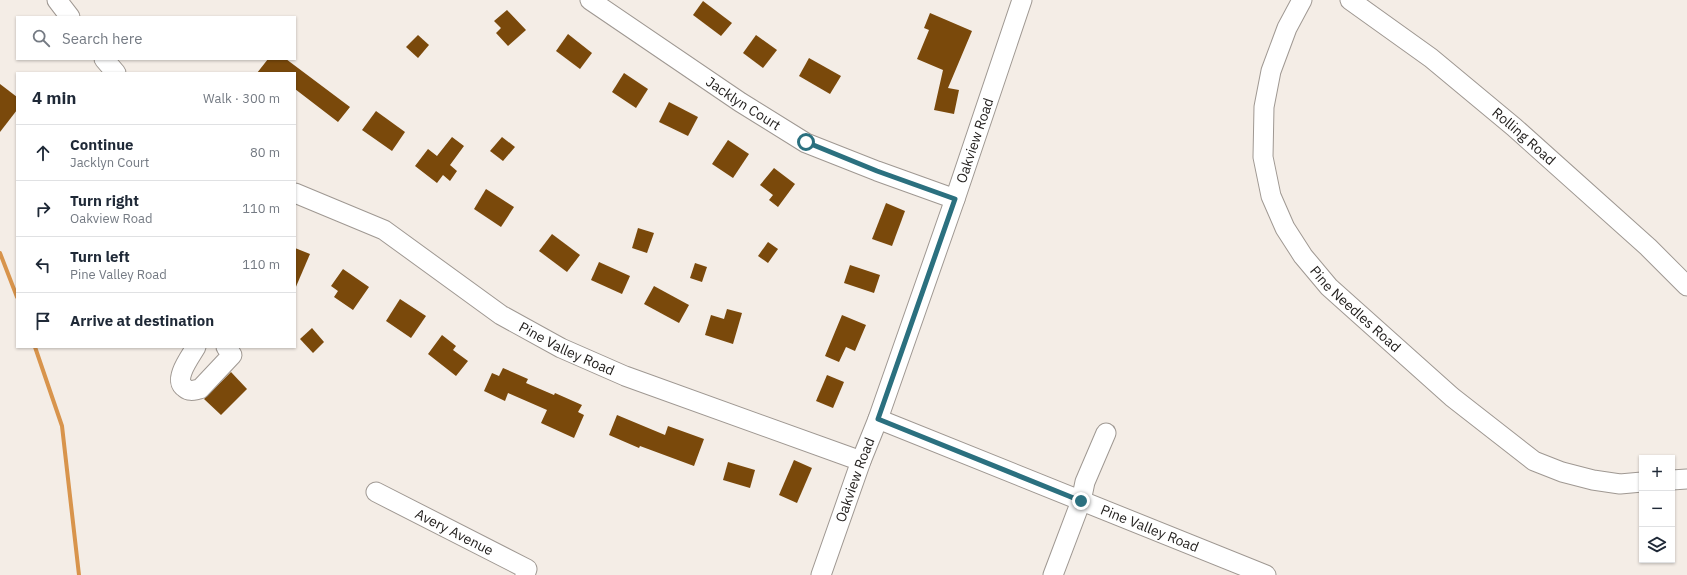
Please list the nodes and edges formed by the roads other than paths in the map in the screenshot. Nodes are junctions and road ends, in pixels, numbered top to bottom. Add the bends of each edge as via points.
1 (57, 0) edge
2 (590, 0) edge
3 (1022, 0) edge
4 (1302, 0) edge
5 (1350, 0) edge
6 (69, 16) edge
7 (105, 60) edge
8 (115, 72) edge
9 (296, 193) edge
10 (955, 199) junction
11 (1687, 286) edge
12 (195, 348) edge
13 (227, 348) edge
14 (878, 419) junction
15 (1106, 433) dead end
16 (861, 461) junction
17 (1687, 479) edge
18 (1675, 480) edge
19 (1639, 482) edge
20 (376, 492) dead end
21 (1081, 501) junction
22 (525, 575) edge
23 (822, 575) edge
24 (1053, 575) edge
25 (1266, 575) edge

1 - 6 street
2 - 10 street, Jacklyn Court via 740,102 806,142
3 - 10 street, Oakview Road
4 - 19 street, Pine Needles Road via 1287,28 1271,71 1264,108 1263,157 1271,196 1285,228 1303,256 1329,287 1452,397 1534,461 1593,480 1620,484
5 - 11 street, Rolling Road via 1431,58 1514,127 1648,247
7 - 8 street
9 - 16 street, Pine Valley Road via 384,230 501,315 561,348 625,376
10 - 14 street, Oakview Road
12 - 13 street via 181,373 180,381 182,386 194,391 200,389 232,355
14 - 16 street, Oakview Road
14 - 21 street, Pine Valley Road
15 - 21 street via 1085,482
16 - 23 street, Oakview Road
17 - 18 street
20 - 22 street, Avery Avenue via 527,569
21 - 24 street
21 - 25 street, Pine Valley Road

